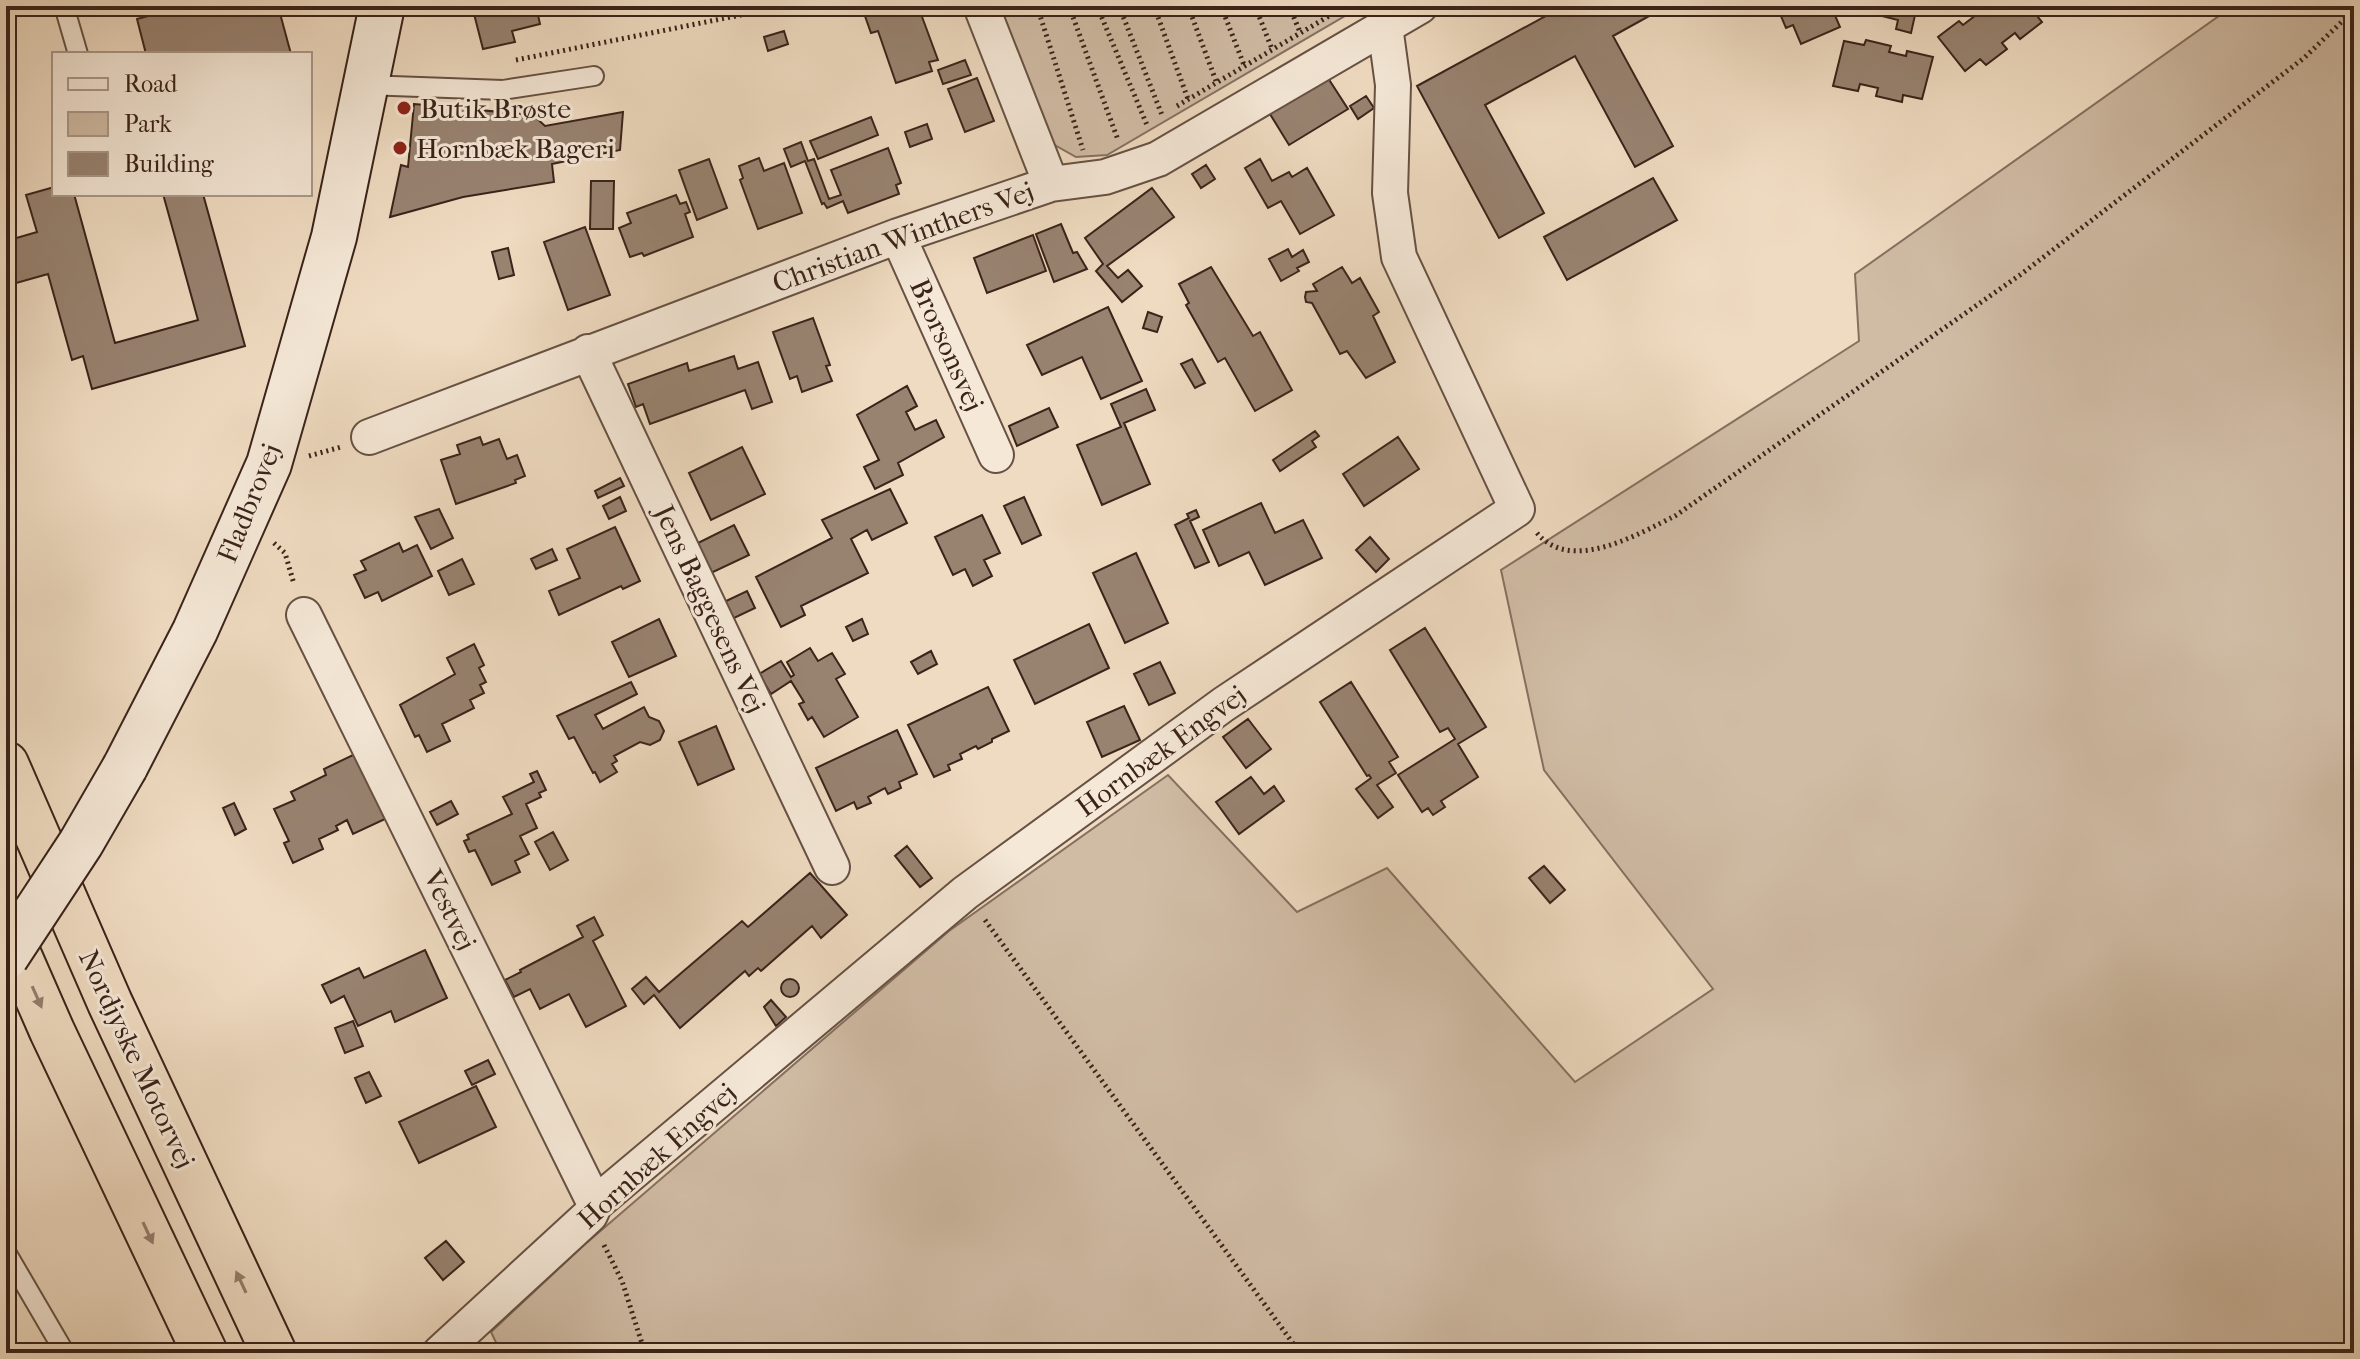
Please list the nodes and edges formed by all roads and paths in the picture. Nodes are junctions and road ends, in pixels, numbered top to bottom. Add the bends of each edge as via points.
1 (64, 6) edge
2 (382, 6) edge
3 (786, 6) edge
4 (1037, 6) edge
5 (1069, 6) edge
6 (1097, 6) edge
7 (1119, 6) edge
8 (1154, 6) edge
9 (1188, 6) edge
10 (1221, 6) edge
11 (1255, 6) edge
12 (1289, 6) edge
13 (1326, 6) edge
14 (1346, 6) edge
15 (1420, 6) edge
16 (987, 8) edge
17 (2354, 10) edge
18 (1330, 15) junction
19 (1385, 26) junction
20 (1300, 32) junction
21 (1272, 49) junction
22 (77, 52) edge
23 (507, 61) dead end
24 (1244, 65) junction
25 (594, 76) dead end
26 (1216, 81) junction
27 (365, 85) junction
28 (1188, 99) junction
29 (1162, 115) junction
30 (1147, 125) junction
31 (1137, 131) dead end
32 (1127, 137) dead end
33 (1118, 141) junction
34 (1105, 148) dead end
35 (1071, 151) dead end
36 (1051, 184) junction
37 (898, 236) junction
38 (588, 352) junction
39 (369, 437) joint
40 (996, 455) dead end
41 (269, 464) junction
42 (1517, 509) junction
43 (246, 516) junction
44 (304, 615) joint
45 (6, 764) edge
46 (832, 867) dead end
47 (965, 893) junction
48 (6, 926) edge
49 (6, 957) edge
50 (592, 1210) junction
51 (6, 1252) edge
52 (65, 1353) edge
53 (205, 1353) edge
54 (274, 1353) edge
55 (440, 1353) edge
56 (645, 1353) edge
57 (1300, 1353) edge

1 - 22 lane
2 - 27 main road, Fladbrovej
3 - 23 path
4 - 35 path via 1088,153
5 - 33 path
6 - 30 path
7 - 29 path
8 - 28 path
9 - 26 path
10 - 24 path
11 - 21 path
12 - 20 path
13 - 18 path
14 - 18 path
15 - 19 street, Christian Winthers Vej
16 - 36 street
17 - 42 path via 2304,58 2020,275 1675,516 1619,545 1568,552 1544,542
18 - 20 path
19 - 36 street, Christian Winthers Vej via 1158,159 1105,177
19 - 42 street via 1393,85 1390,193 1399,257
20 - 21 path
21 - 24 path
24 - 26 path
25 - 27 lane via 503,90
26 - 28 path
27 - 41 main road, Fladbrovej via 334,237
28 - 29 path
29 - 30 path
30 - 31 path
32 - 33 path
33 - 34 path
36 - 37 street, Christian Winthers Vej
37 - 38 street, Christian Winthers Vej
37 - 40 street, Brorsonsvej
38 - 39 street, Christian Winthers Vej
38 - 46 street, Jens Baggesens Vej
39 - 41 path
41 - 43 main road, Fladbrovej
42 - 47 street, Hornbæk Engvej via 1224,704
43 - 44 path via 285,553
43 - 49 main road, Fladbrovej, bridge via 125,767
44 - 50 street, Vestvej
54 -> 45 highway, Nordjyske Motorvej via 110,1003
47 - 50 street, Hornbæk Engvej
47 - 57 path
48 -> 53 highway
50 - 55 street, Hornbæk Engvej
50 - 56 path
51 - 52 lane

